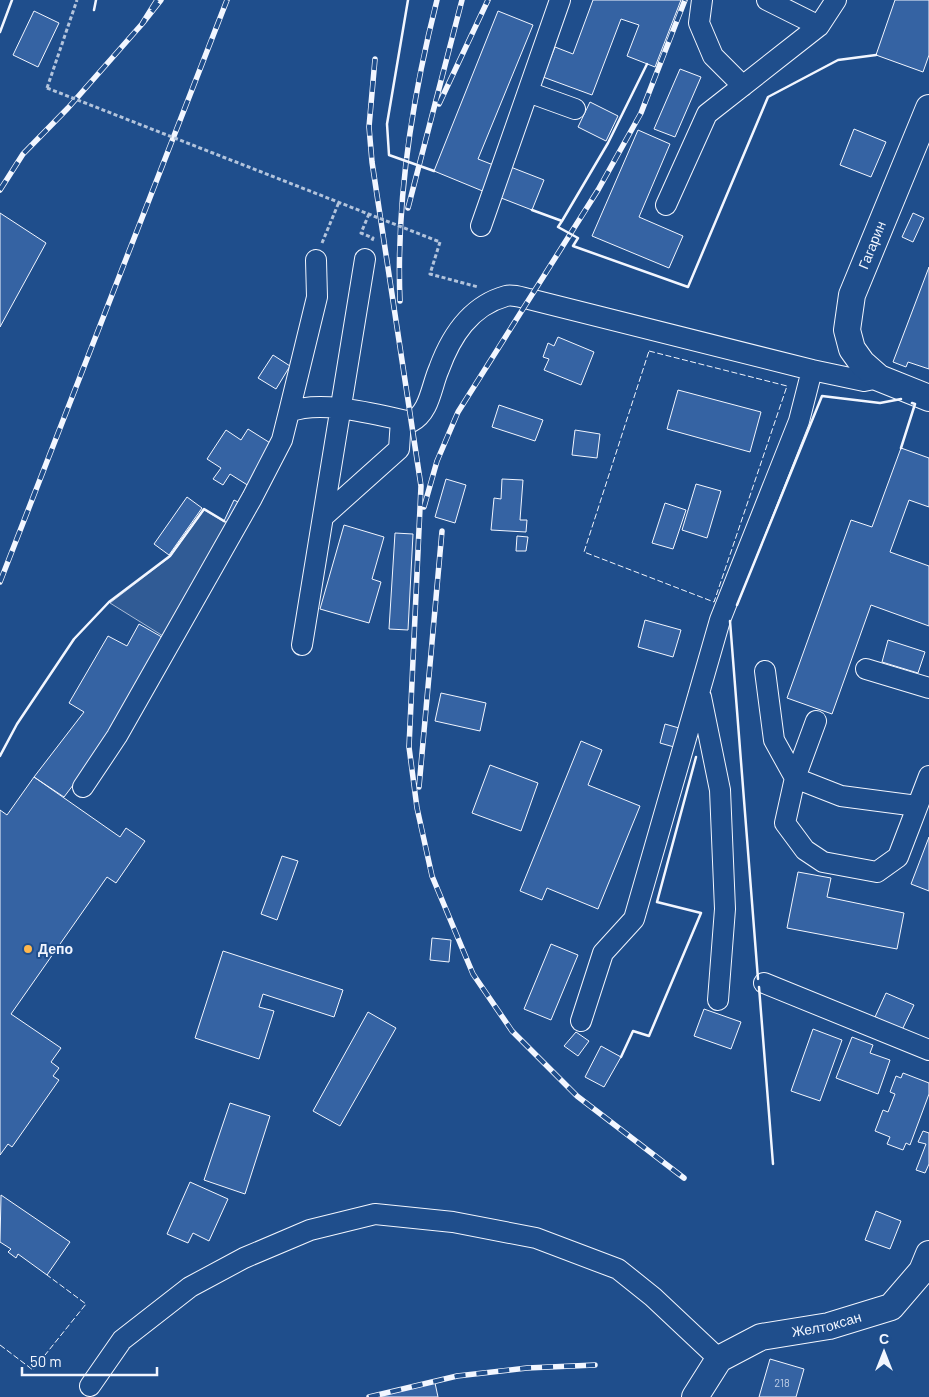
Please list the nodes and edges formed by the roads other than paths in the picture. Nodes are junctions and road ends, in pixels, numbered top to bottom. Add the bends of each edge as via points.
1 (560, 0) edge
2 (702, 0) edge
3 (767, 0) edge
4 (836, 0) edge
5 (819, 26) junction
6 (742, 86) junction
7 (528, 92) junction
8 (929, 108) edge
9 (575, 109) dead end
10 (666, 205) dead end
11 (481, 226) dead end
12 (365, 259) road end
13 (316, 260) road end
14 (812, 370) junction
15 (879, 378) junction
16 (929, 398) edge
17 (341, 409) junction
18 (289, 412) junction
19 (401, 420) junction
20 (324, 517) junction
21 (302, 645) dead end
22 (866, 669) dead end
23 (765, 670) dead end
24 (929, 688) edge
25 (700, 692) junction
26 (816, 721) dead end
27 (929, 776) edge
28 (795, 778) junction
29 (83, 787) dead end
30 (917, 806) junction
31 (764, 983) dead end
32 (718, 1000) dead end
33 (581, 1021) dead end
34 (929, 1050) edge
35 (927, 1267) edge
36 (719, 1359) junction
37 (90, 1386) dead end
38 (695, 1397) edge

1 - 7 lane
2 - 6 lane via 699,23 713,56
3 - 5 lane
4 - 5 lane
5 - 6 lane
6 - 10 lane via 707,114
7 - 9 lane
7 - 11 lane
8 - 15 main road, Гагарин via 847,314 852,349
12 - 17 lane
13 - 18 lane via 317,297
14 - 15 lane via 864,381
14 - 19 lane via 508,296 473,313 457,330 438,369 428,403 418,418 411,422
14 - 25 lane via 799,421 720,620
15 - 16 main road
17 - 18 lane
17 - 19 lane
17 - 20 lane
18 - 29 lane via 282,440 252,498 117,736
19 - 20 lane via 399,449
20 - 21 lane
22 - 24 lane
23 - 28 lane via 774,740
25 - 32 lane via 720,790 725,910
25 - 33 lane via 634,919 603,953
26 - 28 lane
27 - 30 lane
28 - 30 lane via 841,796
28 - 30 lane via 786,823 805,850 823,862 877,872 898,857
31 - 34 lane
35 - 36 main road, Желтоксан via 891,1307 829,1326 760,1336
36 - 37 lane via 618,1269 536,1238 453,1222 375,1214 310,1230 244,1258 190,1287 122,1340
36 - 38 main road

